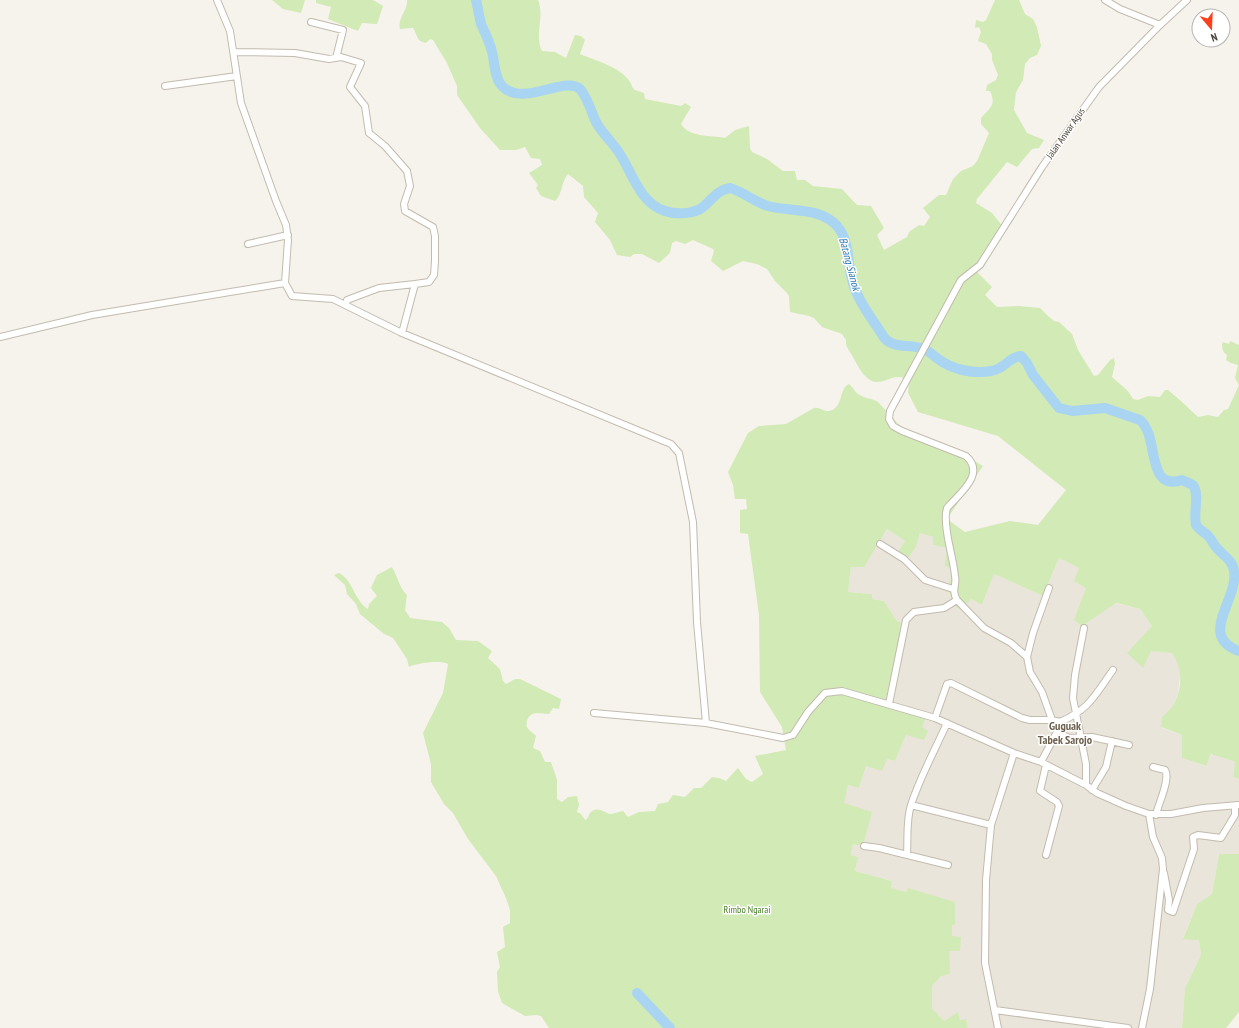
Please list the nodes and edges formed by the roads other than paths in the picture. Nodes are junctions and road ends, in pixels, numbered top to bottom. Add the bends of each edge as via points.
1 (217, 0) edge
2 (1105, 0) edge
3 (1187, 0) edge
4 (311, 22) dead end
5 (1160, 24) junction
6 (234, 52) junction
7 (336, 58) junction
8 (237, 76) junction
9 (165, 86) dead end
10 (288, 235) junction
11 (248, 244) dead end
12 (285, 283) junction
13 (415, 284) junction
14 (346, 305) junction
15 (402, 333) junction
16 (0, 336) edge
17 (880, 544) dead end
18 (1049, 588) dead end
19 (953, 589) junction
20 (957, 600) junction
21 (1084, 628) dead end
22 (1027, 657) junction
23 (1113, 670) dead end
24 (888, 704) junction
25 (594, 713) dead end
26 (1076, 714) junction
27 (936, 718) junction
28 (1052, 720) junction
29 (1060, 722) junction
30 (706, 723) junction
31 (947, 723) junction
32 (1058, 732) junction
33 (1080, 736) junction
34 (1112, 742) junction
35 (1128, 745) dead end
36 (1014, 753) junction
37 (1044, 764) junction
38 (1153, 767) dead end
39 (1086, 785) junction
40 (1092, 790) junction
41 (911, 805) junction
42 (1237, 805) edge
43 (1152, 814) junction
44 (992, 825) junction
45 (864, 846) dead end
46 (907, 854) junction
47 (1046, 855) dead end
48 (948, 865) dead end
49 (1163, 868) junction
50 (1160, 908) junction
51 (1168, 910) junction
52 (995, 1010) junction
53 (998, 1028) edge
54 (1128, 1028) edge
55 (1142, 1028) edge

1 - 6 street via 230,30
2 - 5 street via 1120,9
3 - 5 street, Jalan Anwar Agus
4 - 7 street via 343,30
5 - 19 street, Jalan Anwar Agus via 1099,87 1080,111 980,265 961,280 890,411 888,419 893,426 966,456 975,470 973,478 947,508 946,513 956,578
6 - 7 street via 295,52 329,59
6 - 8 street
7 - 13 street via 347,58 361,63 350,87 365,106 369,133 385,146 407,171 410,186 404,204 406,210 433,227 434,275 429,282
8 - 9 street
8 - 10 street via 241,103
10 - 11 street
10 - 12 street
12 - 14 street via 292,296 333,299
12 - 16 street via 92,315
13 - 14 street via 379,288 346,300
13 - 15 street
14 - 15 street
15 - 30 street via 671,444 679,453 693,522 697,622
17 - 19 street via 907,562 925,580
18 - 22 street
19 - 20 street
20 - 22 street via 984,628 1011,643
20 - 24 street via 944,608 914,612 906,620
21 - 26 street via 1075,675 1073,698
22 - 28 street via 1030,672 1042,692
23 - 26 street via 1087,706
24 - 27 street
24 - 30 street via 842,691 825,693 808,712 793,735 783,738
25 - 30 street
26 - 29 street
26 - 33 street
27 - 28 street via 946,684 951,683 1022,718
27 - 31 street
28 - 29 street
29 - 32 street
31 - 36 street
31 - 41 street
32 - 33 street via 1069,738
32 - 37 street
33 - 34 street
33 - 39 street via 1086,764
34 - 35 street
34 - 40 street via 1106,767
36 - 37 street
36 - 44 street
37 - 39 street
37 - 47 street via 1040,791 1058,802 1059,806
38 - 43 street via 1165,770 1168,775
39 - 40 street
40 - 43 street via 1126,806
41 - 44 street
41 - 46 street
42 - 43 street
42 - 51 street via 1235,815 1221,838 1198,835 1193,837 1194,849 1175,907 1173,912
43 - 49 street via 1153,837 1162,858
44 - 52 street via 986,880 985,963
45 - 46 street
46 - 48 street
49 - 50 street
49 - 51 street via 1169,900
50 - 51 street
50 - 55 street via 1150,989
52 - 53 street
52 - 54 street

